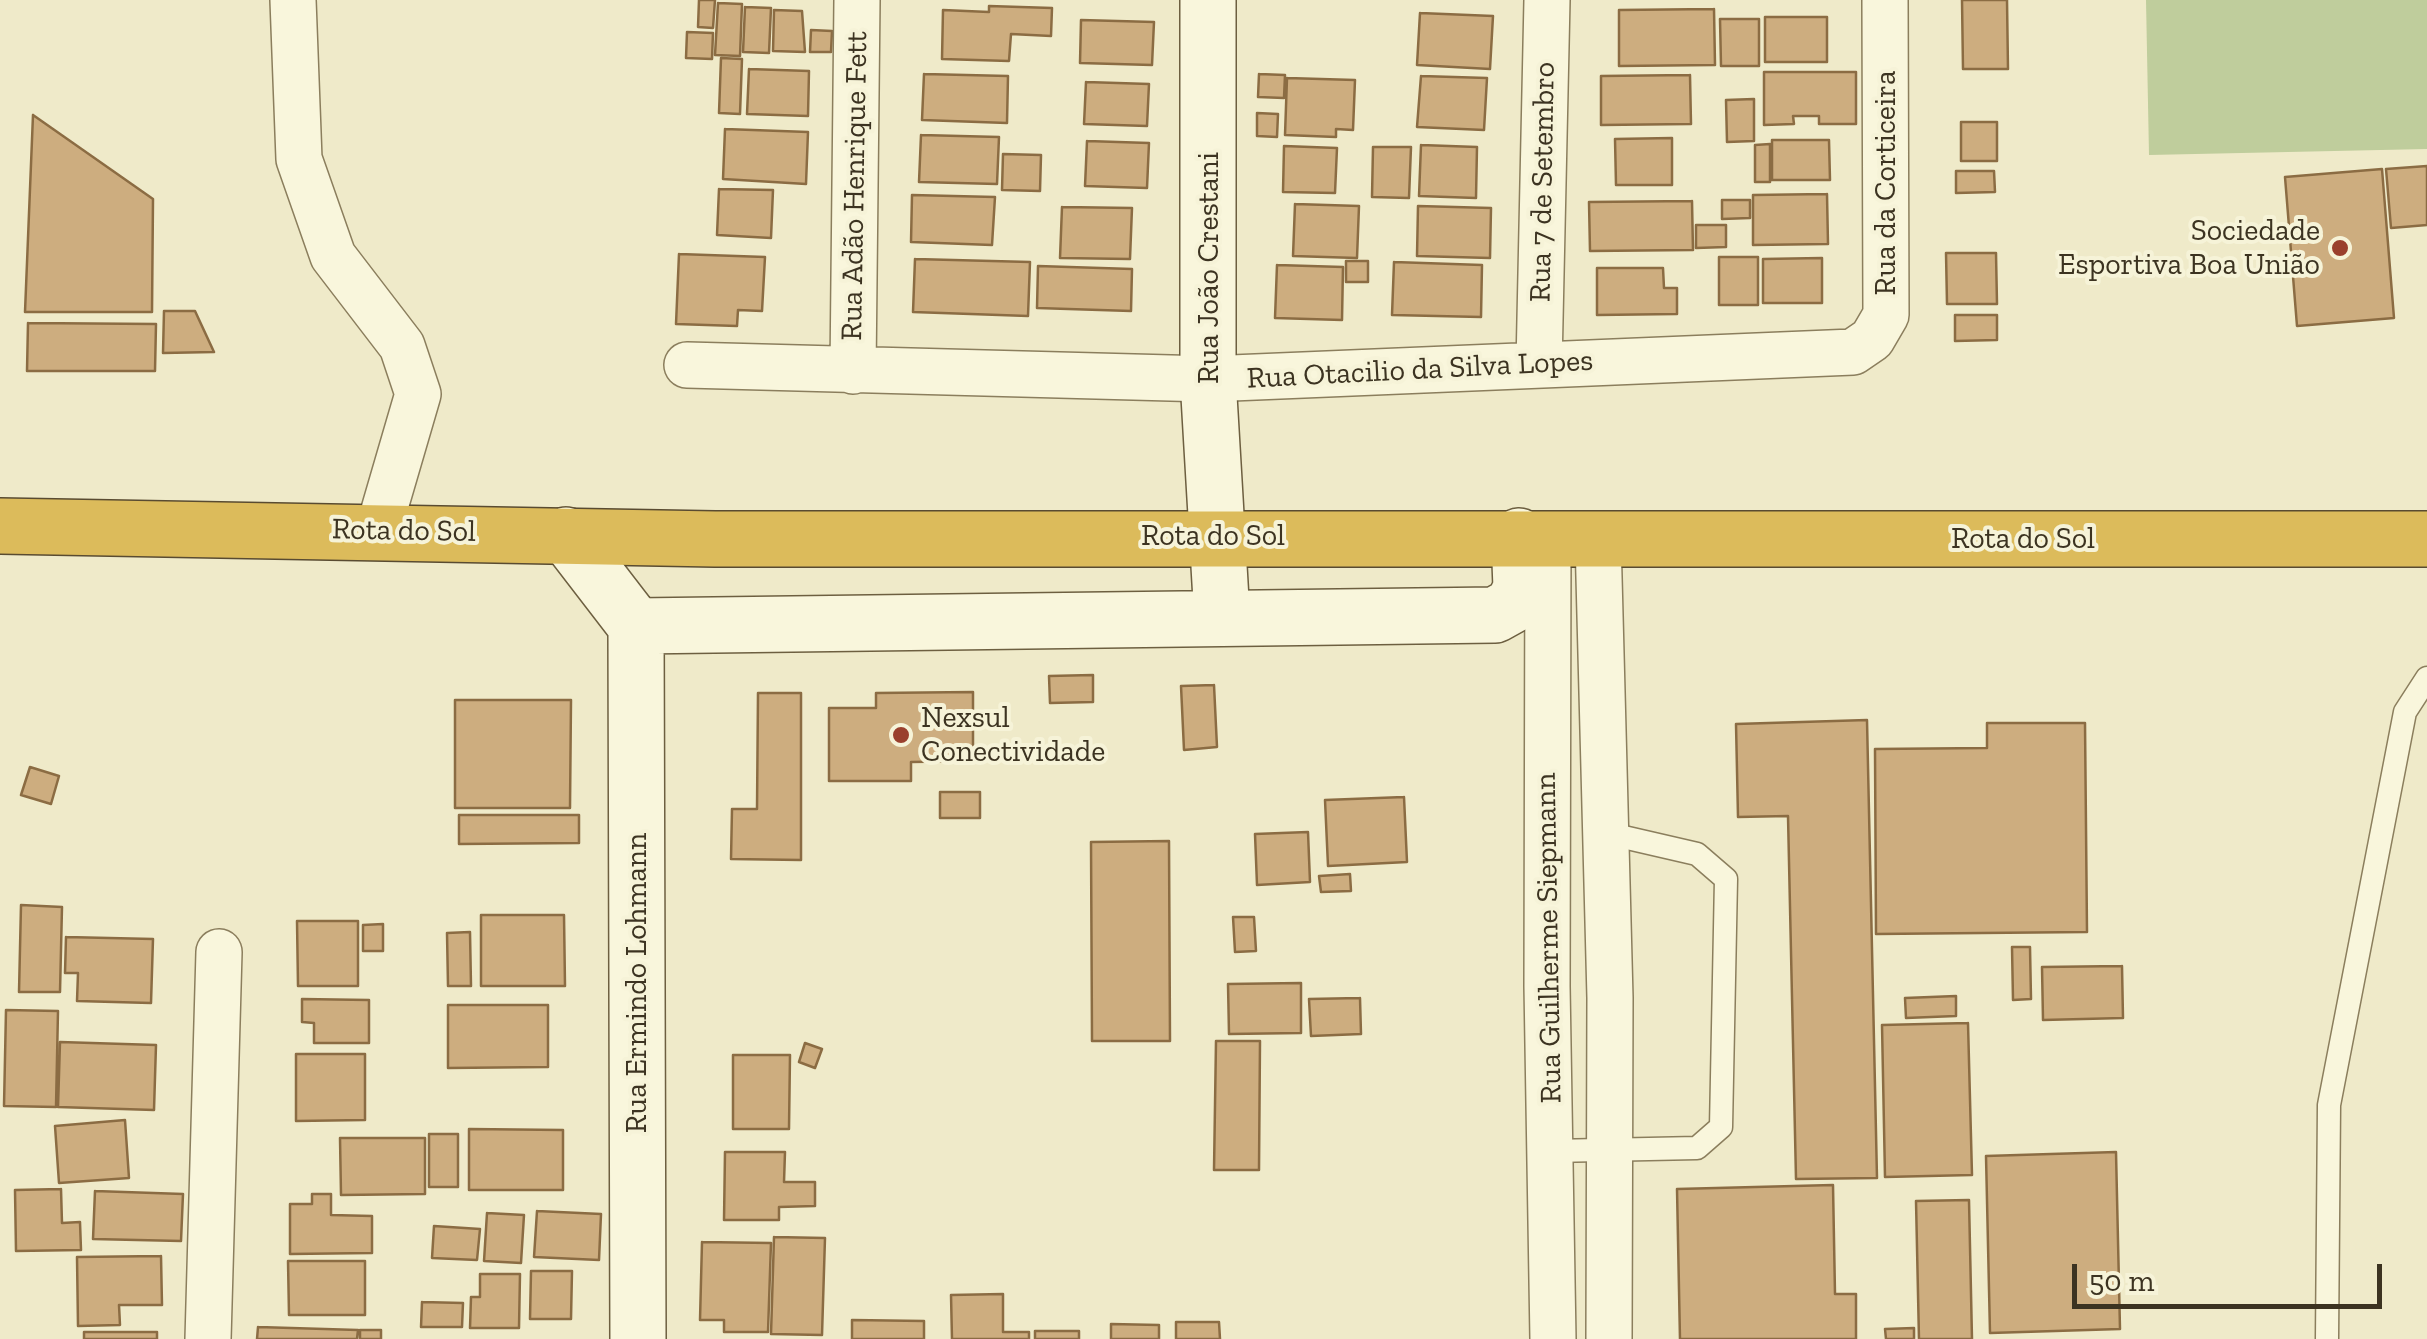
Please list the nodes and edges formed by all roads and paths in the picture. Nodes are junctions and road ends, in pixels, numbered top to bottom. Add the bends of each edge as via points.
1 (293, 0) edge
2 (857, 0) edge
3 (1208, 0) edge
4 (1547, 0) edge
5 (1885, 0) edge
6 (1854, 352) joint
7 (687, 364) dead end
8 (1539, 365) junction
9 (853, 371) junction
10 (1208, 379) junction
11 (0, 526) edge
12 (378, 530) junction
13 (566, 535) junction
14 (1218, 536) junction
15 (1555, 537) junction
16 (2427, 539) edge
17 (1530, 604) junction
18 (1600, 604) junction
19 (1222, 617) junction
20 (636, 626) junction
21 (2427, 678) edge
22 (1606, 833) junction
23 (220, 952) dead end
24 (1608, 1149) junction
25 (1552, 1151) junction
26 (208, 1339) edge
27 (638, 1339) edge
28 (1553, 1339) edge
29 (1609, 1339) edge
30 (2327, 1339) edge

1 - 12 street via 298,159 333,256 402,346 418,394
2 - 9 street, Rua Adão Henrique Fett
3 - 10 street, Rua João Crestani
4 - 8 street, Rua 7 de Setembro
5 - 6 street, Rua da Corticeira via 1886,315 1872,340
6 - 8 street, Rua Otacilio da Silva Lopes
7 - 9 street, Rua Otacilio da Silva Lopes
8 - 10 street, Rua Otacilio da Silva Lopes
9 - 10 street, Rua Otacilio da Silva Lopes
10 - 14 street, Rua João Crestani
11 - 12 highway, Rota do Sol
12 - 13 highway, Rota do Sol
13 - 14 highway, Rota do Sol
13 - 20 street
14 - 15 highway, Rota do Sol
14 - 19 street, Rua João Crestani
15 - 16 highway, Rota do Sol
15 - 17 street via 1522,588
15 - 18 street, Rua Guilherme Siepmann
17 - 18 street
17 - 19 street via 1494,615
17 - 25 street, Rua Guilherme Siepmann
18 - 22 street, Rua Guilherme Siepmann
19 - 20 street
20 - 27 street, Rua Ermindo Lohmann
21 - 30 lane via 2405,712 2329,1105
22 - 24 street, Rua Guilherme Siepmann
22 - 24 lane via 1697,854 1726,879 1722,1127 1697,1148
23 - 26 street
24 - 25 lane
24 - 29 street, Rua Guilherme Siepmann
25 - 28 street, Rua Guilherme Siepmann

